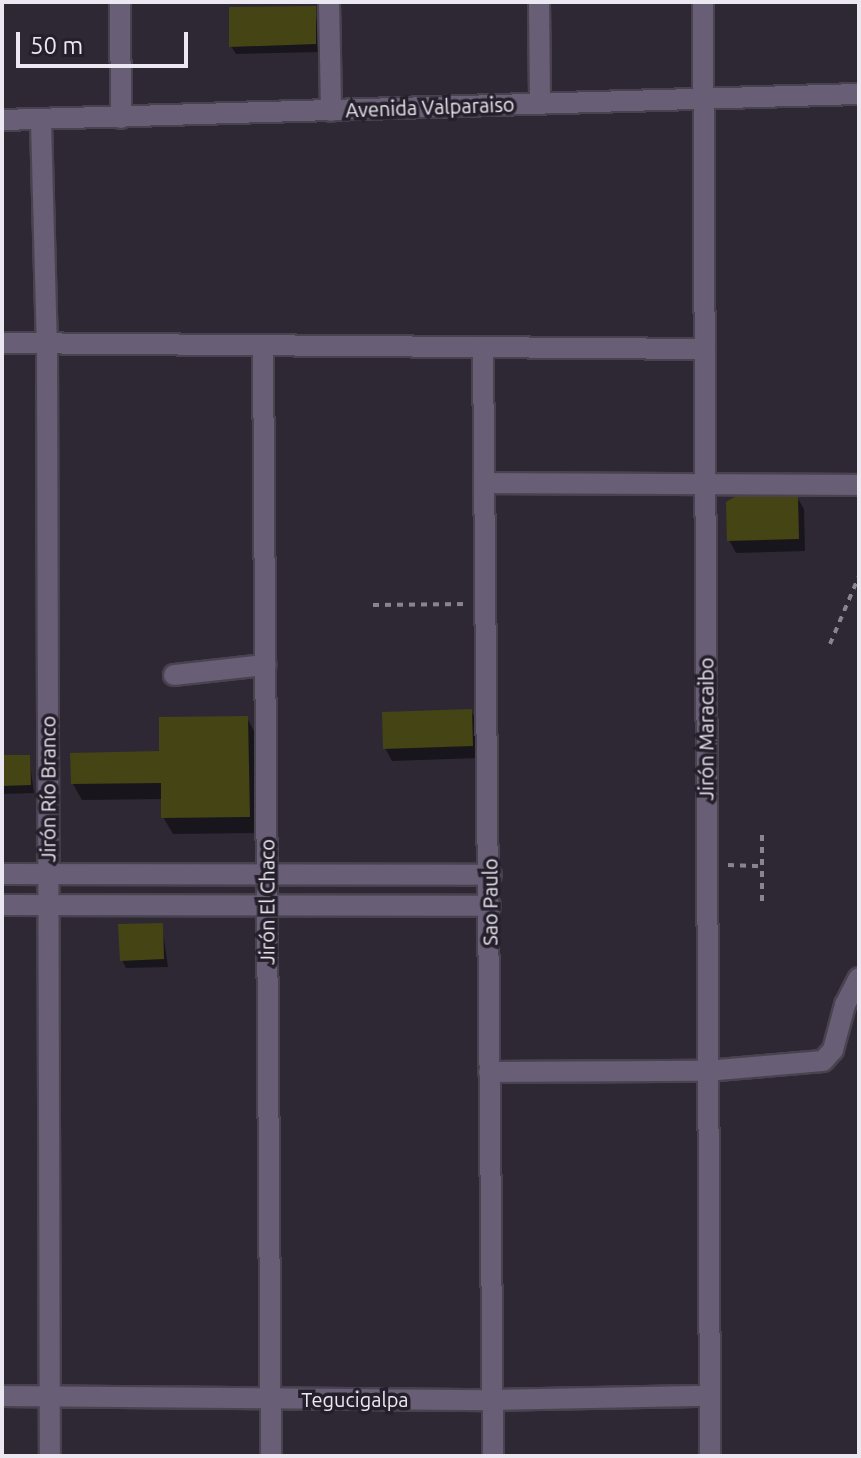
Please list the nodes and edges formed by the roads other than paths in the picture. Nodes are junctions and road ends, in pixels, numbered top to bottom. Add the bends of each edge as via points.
1 (120, 2) edge
2 (329, 2) edge
3 (539, 2) edge
4 (703, 2) edge
5 (859, 94) edge
6 (705, 96) junction
7 (540, 102) junction
8 (331, 111) junction
9 (121, 118) junction
10 (2, 120) edge
11 (41, 121) junction
12 (2, 343) edge
13 (47, 345) junction
14 (263, 347) junction
15 (483, 348) junction
16 (704, 349) junction
17 (486, 483) junction
18 (859, 485) edge
19 (706, 486) junction
20 (265, 665) junction
21 (174, 675) dead end
22 (2, 874) edge
23 (48, 874) junction
24 (491, 875) junction
25 (266, 876) junction
26 (2, 905) edge
27 (47, 906) junction
28 (490, 906) junction
29 (267, 909) junction
30 (859, 978) edge
31 (706, 1071) junction
32 (489, 1072) junction
33 (49, 1395) junction
34 (2, 1396) edge
35 (709, 1396) junction
36 (270, 1398) junction
37 (493, 1400) junction
38 (50, 1456) edge
39 (271, 1456) edge
40 (493, 1456) edge
41 (710, 1456) edge

1 - 9 street
2 - 8 street
3 - 7 street
4 - 6 street, Jirón Maracaibo
5 - 6 street, Avenida Valparaiso
6 - 7 street, Avenida Valparaiso
6 - 16 street, Jirón Maracaibo
7 - 8 street, Avenida Valparaiso
8 - 9 street, Avenida Valparaiso
9 - 11 street, Avenida Valparaiso
10 - 11 street, Avenida Valparaiso
11 - 13 street, Jirón Río Branco
12 - 13 street
13 - 14 street
13 - 23 street, Jirón Río Branco
14 - 15 street
14 - 20 street, Jirón El Chaco
15 - 16 street
15 - 17 street, Sao Paulo
16 - 19 street, Jirón Maracaibo
17 - 19 street
17 - 24 street, Sao Paulo
18 - 19 street
19 - 31 street, Jirón Maracaibo
20 - 21 street
20 - 25 street, Jirón El Chaco
22 - 23 street
23 - 25 street
23 - 27 street, Jirón Río Branco
24 - 25 street
24 - 28 street, Sao Paulo
25 - 29 street, Jirón El Chaco
26 - 27 street
27 - 29 street
27 - 33 street, Jirón Río Branco
28 - 29 street
28 - 32 street, Sao Paulo
29 - 36 street, Jirón El Chaco
30 - 31 street via 833,1050 823,1061
31 - 32 street
31 - 35 street, Jirón Maracaibo
32 - 37 street, Sao Paulo
33 - 34 street, Tegucigalpa
33 - 36 street, Tegucigalpa
33 - 38 street, Jirón Río Branco
35 - 37 street, Tegucigalpa
35 - 41 street, Jirón Maracaibo
36 - 37 street, Tegucigalpa
36 - 39 street, Jirón El Chaco
37 - 40 street, Sao Paulo

